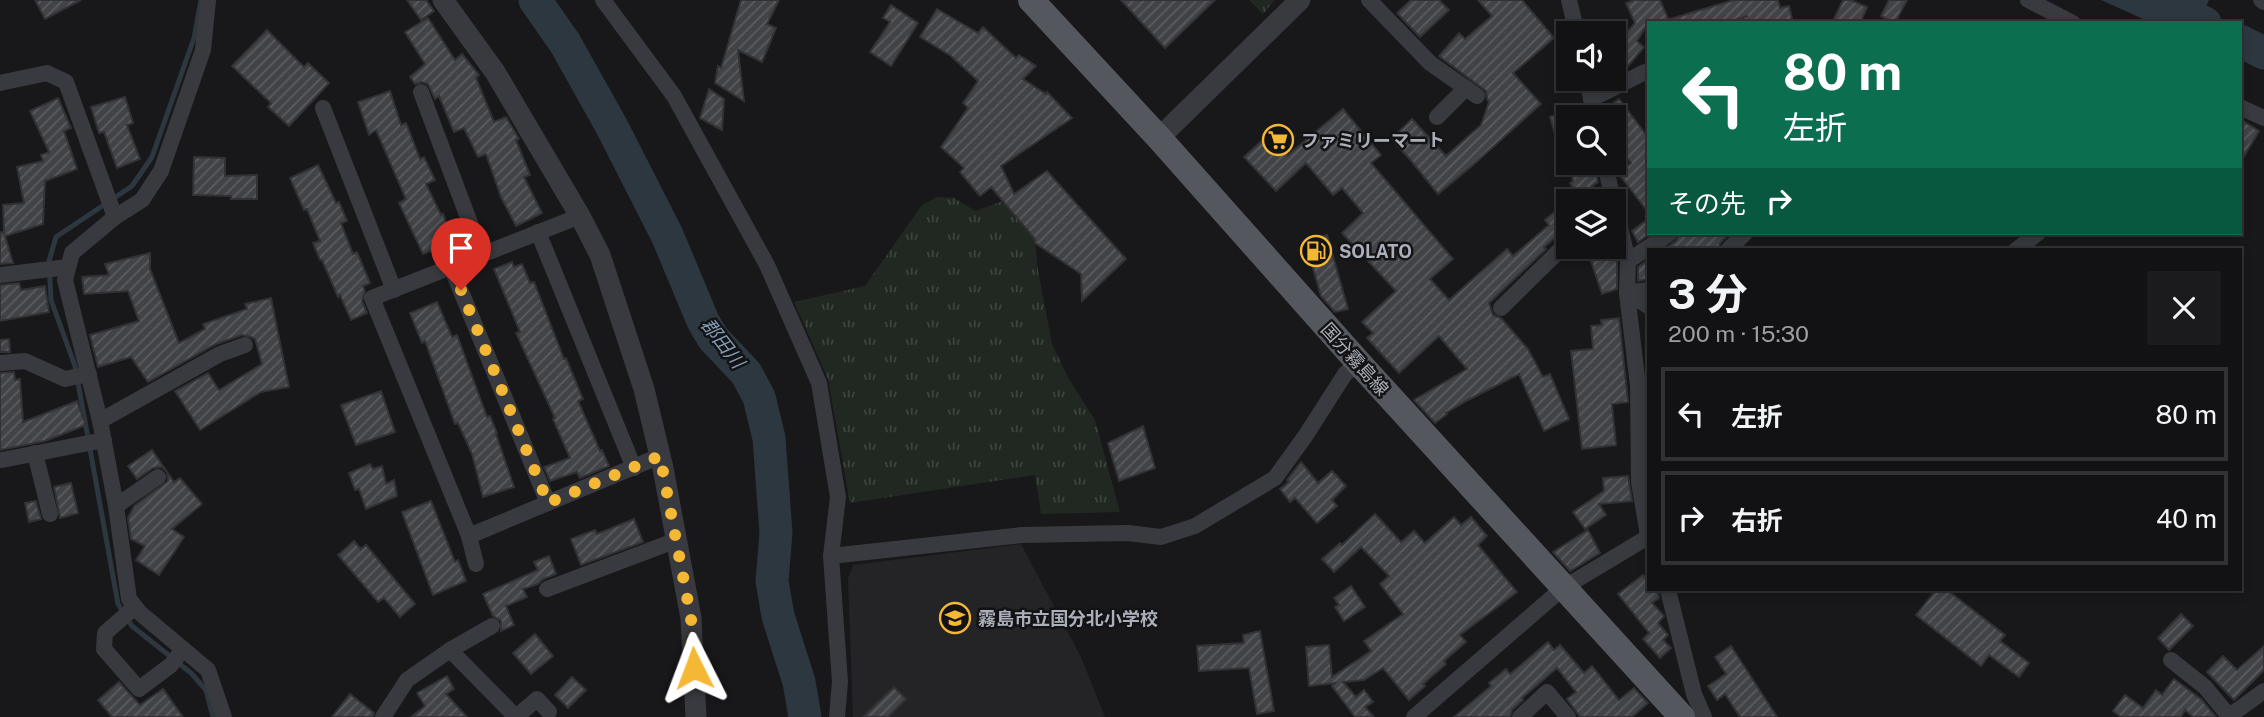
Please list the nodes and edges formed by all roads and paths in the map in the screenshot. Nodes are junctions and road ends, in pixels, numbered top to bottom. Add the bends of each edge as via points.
1 (208, 0) edge
2 (443, 0) edge
3 (603, 0) edge
4 (1031, 0) edge
5 (1300, 0) edge
6 (1369, 0) edge
7 (1569, 0) edge
8 (2028, 0) edge
9 (1574, 21) edge
10 (2069, 21) edge
11 (1647, 72) edge
12 (0, 83) edge
13 (1589, 91) edge
14 (421, 92) dead end
15 (1591, 99) junction
16 (1592, 105) edge
17 (323, 108) dead end
18 (2242, 108) edge
19 (1437, 117) dead end
20 (2264, 118) edge
21 (1160, 138) junction
22 (111, 207) junction
23 (580, 216) junction
24 (538, 232) junction
25 (1667, 235) edge
26 (1743, 235) edge
27 (2035, 235) edge
28 (1647, 248) edge
29 (1648, 248) edge
30 (1730, 248) edge
31 (2019, 248) edge
32 (1626, 253) edge
33 (1556, 254) edge
34 (482, 255) junction
35 (1628, 261) junction
36 (65, 267) junction
37 (451, 267) junction
38 (0, 275) edge
39 (394, 290) junction
40 (1647, 290) edge
41 (1627, 293) junction
42 (1647, 305) edge
43 (1501, 308) dead end
44 (245, 345) dead end
45 (1358, 362) junction
46 (0, 363) edge
47 (88, 375) junction
48 (100, 421) junction
49 (103, 440) junction
50 (35, 453) junction
51 (660, 456) junction
52 (2, 460) dead end
53 (634, 468) junction
54 (158, 477) dead end
55 (548, 503) junction
56 (116, 506) junction
57 (50, 514) dead end
58 (1647, 530) edge
59 (469, 536) junction
60 (1647, 537) edge
61 (677, 540) junction
62 (831, 556) junction
63 (476, 564) dead end
64 (1563, 588) junction
65 (547, 589) dead end
66 (1668, 591) edge
67 (135, 608) junction
68 (492, 626) dead end
69 (182, 650) junction
70 (450, 650) junction
71 (2171, 660) dead end
72 (2263, 693) edge
73 (549, 712) dead end
74 (2229, 716) edge
75 (224, 717) edge
76 (383, 717) edge
77 (516, 717) edge
78 (696, 717) edge
79 (837, 717) edge
80 (1414, 717) edge
81 (1520, 717) edge
82 (1568, 717) edge
83 (1682, 717) edge
84 (1704, 717) edge

1 - 22 street via 203,50 161,171 142,200
2 - 23 street via 495,72
3 - 62 street via 674,96 767,265 819,383 838,497
4 - 21 main road, 国分霧島線
5 - 21 street
6 - 19 street via 1430,63 1471,92
7 - 9 street
8 - 10 street
11 - 15 street
12 - 22 street via 47,73 66,82
13 - 15 street
14 - 34 street
15 - 16 street
17 - 39 street
18 - 20 street
21 - 45 main road, 国分霧島線
22 - 36 street
23 - 24 street
23 - 51 street via 600,255 644,389
24 - 34 street
24 - 53 street
25 - 29 street
26 - 30 street
27 - 31 street
28 - 35 street
32 - 35 street
33 - 43 street
34 - 37 street
35 - 41 street
36 - 38 street
36 - 47 street
37 - 39 street
37 - 55 street
39 - 59 street via 372,298
40 - 41 street
41 - 42 street
41 - 58 street via 1639,386 1639,482
44 - 48 street via 220,354
45 - 62 street via 1345,374 1275,478 1195,526 1161,537 1128,533 1022,535
45 - 64 main road, 国分霧島線
46 - 47 street via 25,361 65,379
47 - 48 street
48 - 49 street
49 - 50 street
49 - 56 street
50 - 52 street
50 - 57 street
51 - 53 street
51 - 61 street
53 - 55 street
54 - 56 street
55 - 59 street
56 - 67 street via 129,599
59 - 63 street
60 - 64 street
61 - 65 street
61 - 78 street via 691,618
62 - 79 street via 840,682
64 - 80 street
64 - 83 main road, 国分霧島線
66 - 84 street
67 - 69 street
67 - 69 street via 105,633 104,649 139,689 171,665
68 - 70 street
69 - 75 street via 208,670
70 - 76 street via 407,680
70 - 77 street
71 - 74 street via 2205,687
72 - 74 street
73 - 77 street via 537,699
81 - 82 street via 1547,692

